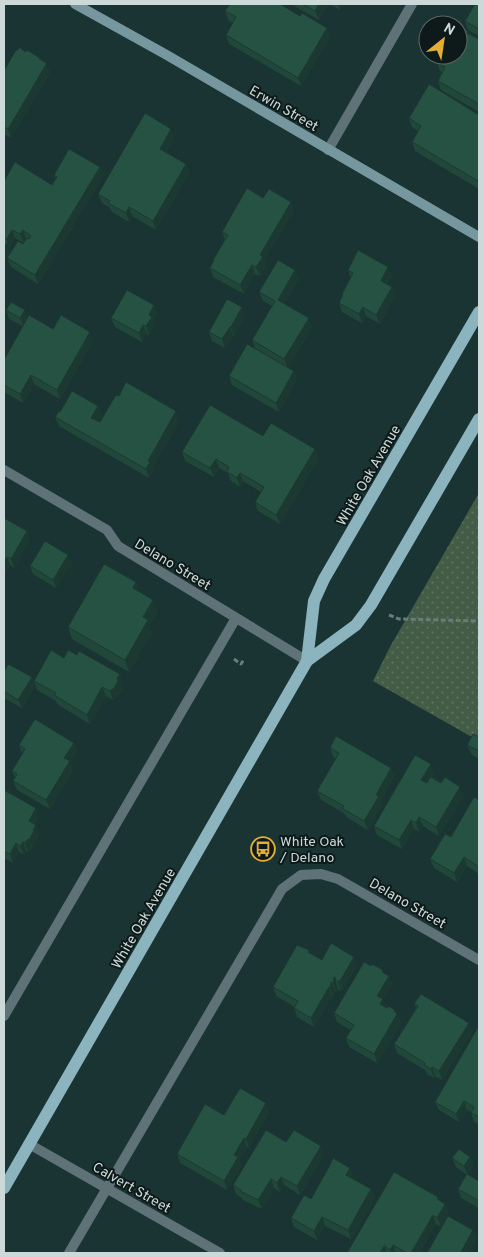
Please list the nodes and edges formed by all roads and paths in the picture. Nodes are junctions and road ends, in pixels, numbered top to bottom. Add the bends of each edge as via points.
1 (75, 4) edge
2 (412, 4) edge
3 (328, 150) junction
4 (479, 237) edge
5 (479, 312) edge
6 (479, 419) edge
7 (4, 470) edge
8 (371, 605) junction
9 (236, 618) junction
10 (479, 622) edge
11 (231, 658) dead end
12 (244, 659) dead end
13 (307, 661) junction
14 (479, 960) edge
15 (4, 1016) edge
16 (29, 1144) junction
17 (4, 1188) edge
18 (107, 1188) junction
19 (69, 1253) edge
20 (220, 1253) edge

1 - 3 street, Erwin Street
2 - 3 street
3 - 4 street, Erwin Street
5 - 13 main road, White Oak Avenue via 324,579 314,602
6 - 8 main road, White Oak Avenue
7 - 9 street, Delano Street via 107,530 118,546
8 - 10 path via 399,620
8 - 13 main road, White Oak Avenue via 356,624
9 - 13 street, Delano Street
9 - 15 street
11 - 12 path via 241,664
13 - 16 main road, White Oak Avenue
14 - 18 street, Delano Street via 338,878 321,874 301,875 282,889
16 - 17 main road, White Oak Avenue
16 - 18 street, Calvert Street
18 - 19 street
18 - 20 street, Calvert Street

